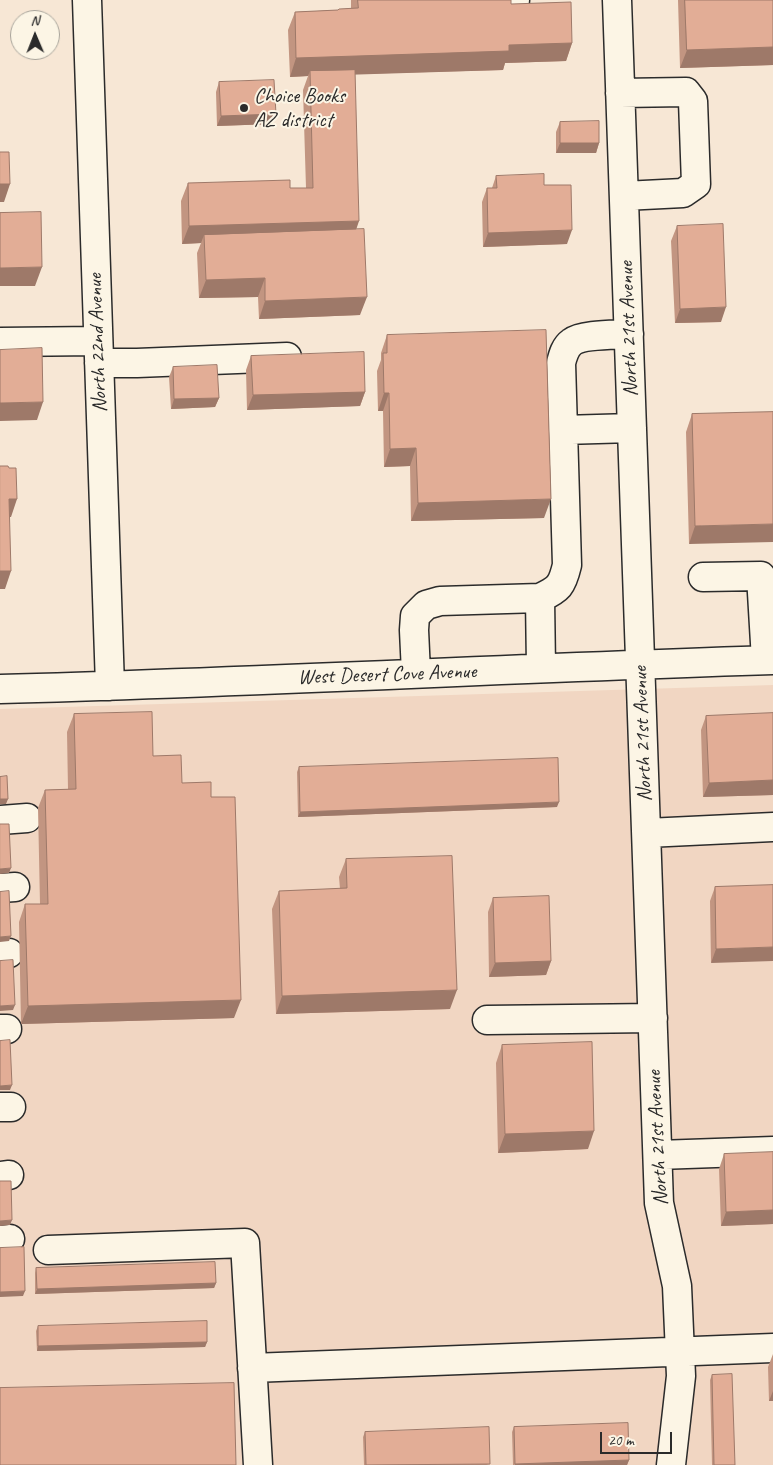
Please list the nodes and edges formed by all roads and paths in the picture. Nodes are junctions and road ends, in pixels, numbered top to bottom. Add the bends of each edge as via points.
1 (87, 0) edge
2 (451, 0) edge
3 (515, 0) edge
4 (617, 0) edge
5 (620, 92) junction
6 (624, 196) junction
7 (629, 334) junction
8 (0, 342) edge
9 (98, 352) junction
10 (311, 356) edge
11 (632, 428) junction
12 (563, 430) junction
13 (703, 577) dead end
14 (540, 598) junction
15 (770, 660) edge
16 (641, 664) junction
17 (541, 668) junction
18 (416, 674) junction
19 (110, 686) junction
20 (0, 689) edge
21 (27, 818) dead end
22 (0, 820) edge
23 (773, 827) edge
24 (646, 833) junction
25 (653, 1018) junction
26 (487, 1020) dead end
27 (773, 1151) edge
28 (658, 1155) junction
29 (48, 1250) dead end
30 (773, 1348) edge
31 (680, 1352) junction
32 (247, 1381) junction
33 (258, 1465) edge
34 (671, 1465) edge

1 - 9 street, North 22nd Avenue
2 - 3 street
4 - 5 street, North 21st Avenue
5 - 6 street, North 21st Avenue
5 - 6 street via 686,92 692,101 696,184 683,193
6 - 7 street, North 21st Avenue
7 - 11 street, North 21st Avenue
7 - 12 street via 584,337 573,341 564,350 561,363
8 - 9 street
9 - 10 street via 137,363
9 - 19 street, North 22nd Avenue
11 - 12 street
11 - 16 street, North 21st Avenue
12 - 14 street via 567,565 563,580 554,591
13 - 15 street via 761,576
14 - 17 street
14 - 18 street via 440,601 426,605 415,616
15 - 16 street, West Desert Cove Avenue
16 - 17 street, West Desert Cove Avenue
16 - 24 street, North 21st Avenue
17 - 18 street, West Desert Cove Avenue
18 - 19 street, West Desert Cove Avenue
19 - 20 street, West Desert Cove Avenue
21 - 22 street
23 - 24 street
24 - 25 street, North 21st Avenue
25 - 26 street
25 - 28 street, North 21st Avenue
27 - 28 street
28 - 31 street, North 21st Avenue via 659,1204 677,1286
29 - 32 street via 245,1243
30 - 31 street
31 - 32 street
31 - 34 street, North 21st Avenue via 681,1376
32 - 33 street

